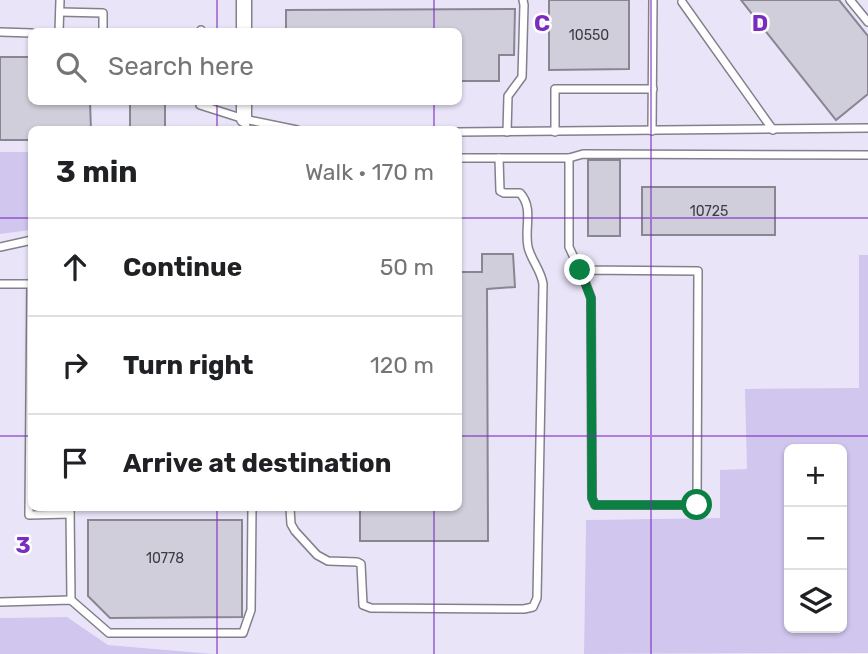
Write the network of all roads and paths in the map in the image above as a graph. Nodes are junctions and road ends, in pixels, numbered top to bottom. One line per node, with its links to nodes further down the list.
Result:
1 (60, 0): 7 (lane)
2 (244, 0): 11 (street)
3 (523, 0): 22 (lane)
4 (653, 0): 14 (lane)
5 (850, 0): 8 (lane)
6 (682, 2): 19 (lane)
7 (60, 12): 9 (lane); 10 (lane)
8 (868, 22)
9 (59, 28)
10 (103, 28)
11 (244, 28)
12 (0, 32): 13 (lane)
13 (28, 33)
14 (653, 89): 20 (lane); 23 (lane)
15 (200, 105): 17 (lane)
16 (244, 105): 17 (street)
17 (243, 126)
18 (868, 128): 19 (lane)
19 (773, 130): 20 (lane)
20 (652, 131): 23 (lane)
21 (462, 132): 22 (lane)
22 (507, 132): 23 (lane)
23 (555, 132)
24 (868, 155): 27 (lane)
25 (462, 158): 26 (lane)
26 (499, 158): 27 (lane); 36 (lane)
27 (569, 158): 30 (lane)
28 (28, 241): 29 (lane)
29 (0, 247)
30 (580, 270): 30 (lane)
31 (0, 284): 32 (lane)
32 (28, 284)
33 (29, 511): 34 (lane)
34 (70, 511): 37 (lane)
35 (252, 511): 37 (lane)
36 (290, 511)
37 (71, 600): 38 (lane)
38 (0, 603)

